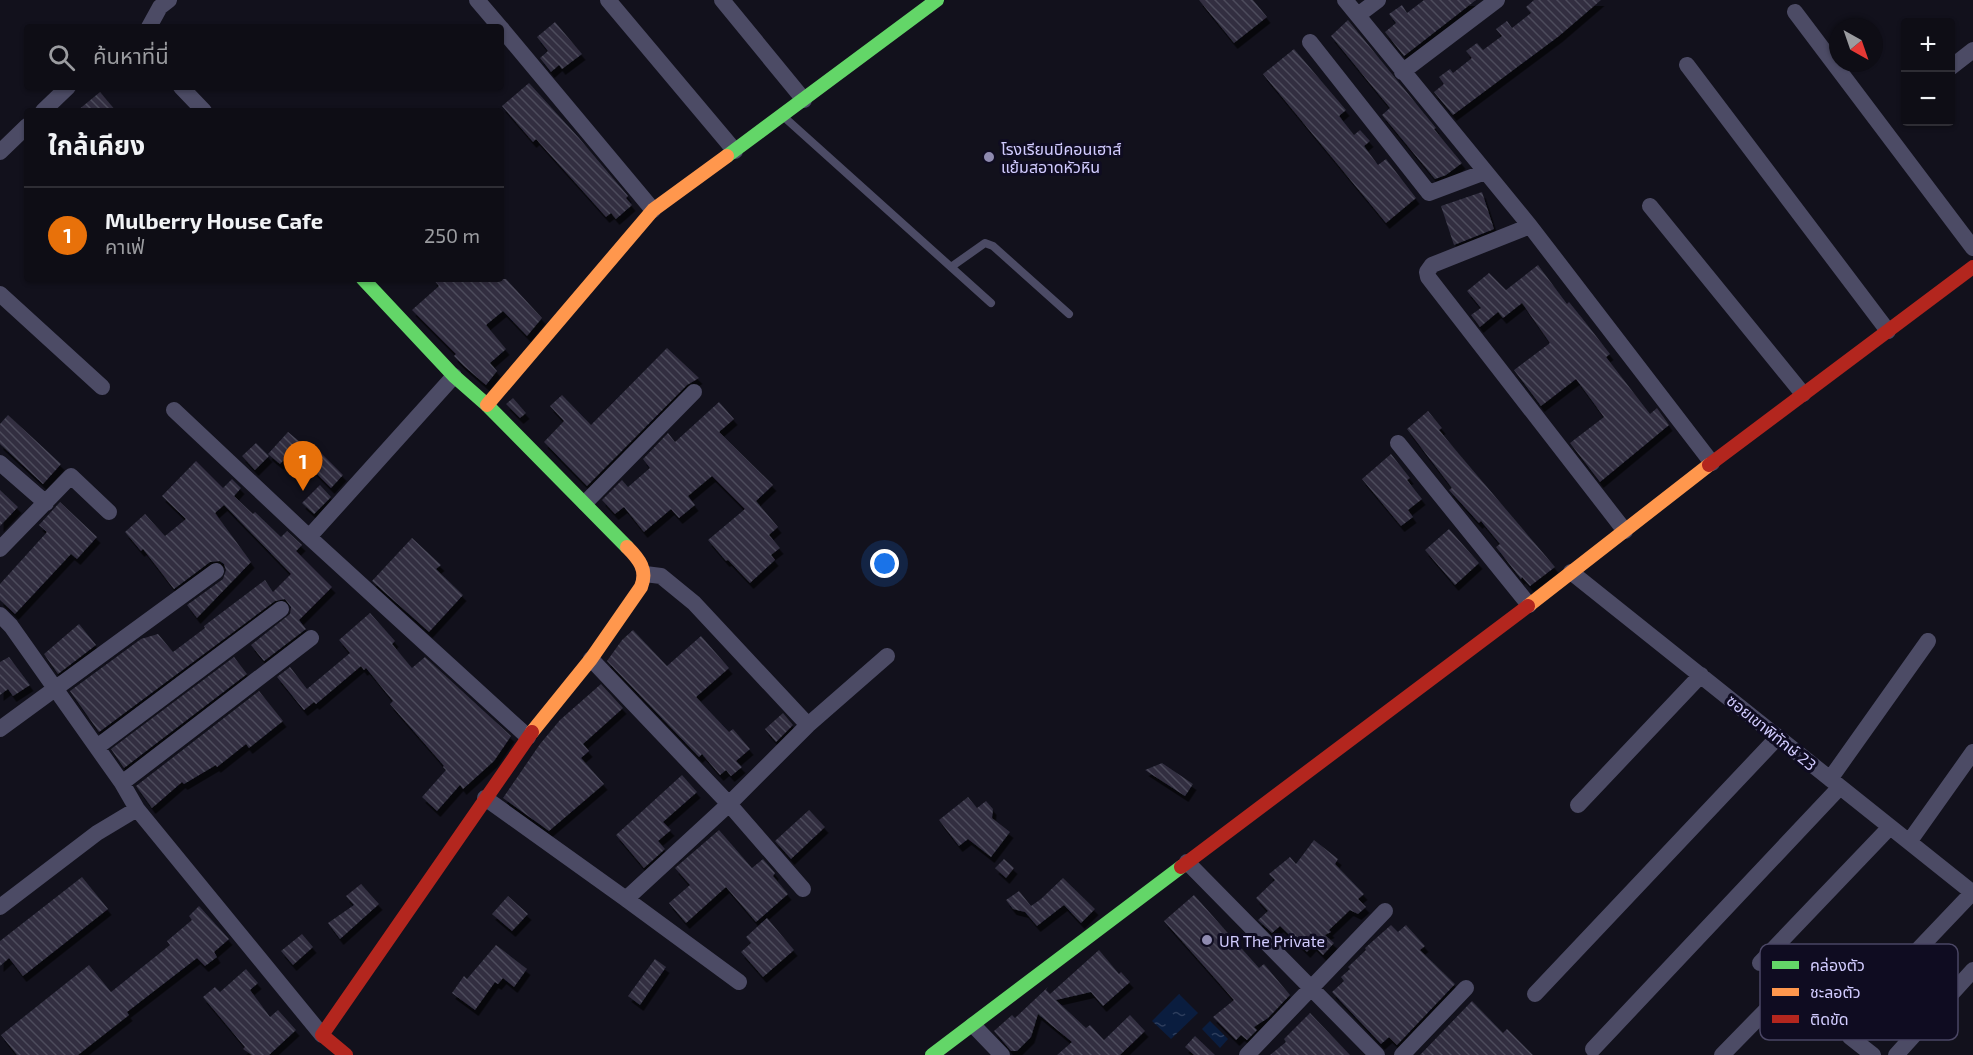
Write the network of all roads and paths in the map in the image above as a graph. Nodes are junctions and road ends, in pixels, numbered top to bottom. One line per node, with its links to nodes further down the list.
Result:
1 (169, 0): 11 (street)
2 (477, 0): 12 (street)
3 (608, 0): 26 (street)
4 (722, 0): 21 (street)
5 (937, 0): 21 (street)
6 (1345, 0): 10 (street)
7 (1378, 0): 10 (street)
8 (1497, 0): 18 (street)
9 (1795, 12): 32 (street)
10 (1358, 15): 18 (street)
11 (151, 24)
12 (497, 24)
13 (504, 33): 30 (street)
14 (1310, 42): 28 (street)
15 (1973, 50): 17 (street)
16 (1687, 64): 39 (street)
17 (1955, 64)
18 (1402, 72): 28 (street)
19 (65, 90): 22 (street)
20 (184, 90): 23 (street)
21 (804, 100): 24 (street)
22 (46, 108)
23 (201, 108)
24 (783, 116): 26 (street); 33 (lane)
25 (24, 129): 27 (street)
26 (735, 151): 30 (street)
27 (0, 152)
28 (1485, 172): 31 (street)
29 (1650, 206): 43 (street)
30 (653, 210): 44 (street)
31 (1530, 226): 48 (street); 52 (street)
32 (1973, 248)
33 (951, 267): 37 (lane); 38 (lane)
34 (1973, 267): 39 (street)
35 (366, 282): 40 (street)
36 (0, 294): 41 (street)
37 (991, 303)
38 (1069, 314)
39 (1888, 332): 43 (street)
40 (454, 376): 44 (street); 53 (street)
41 (102, 387)
42 (694, 392): 50 (street)
43 (1803, 394): 48 (street)
44 (487, 405): 50 (street)
45 (174, 410): 53 (street)
46 (1398, 442): 58 (street)
47 (0, 463): 49 (street)
48 (1712, 463): 52 (street)
49 (46, 503): 51 (street); 54 (street)
50 (585, 503): 57 (street)
51 (109, 512)
52 (1625, 531): 56 (street)
53 (309, 537): 69 (street)
54 (0, 549)
55 (216, 571): 66 (street)
56 (1571, 572): 58 (street); 65 (street, ซอยเขาพิทักษ์ 23)
57 (645, 574): 64 (street); 67 (street)
58 (1529, 605): 81 (street)
59 (281, 609): 71 (street)
60 (0, 615): 66 (street)
61 (311, 638): 73 (street)
62 (1928, 641): 74 (street)
63 (887, 656): 67 (street)
64 (591, 659): 69 (street); 76 (street)
65 (1701, 675): 70 (street, ซอยเขาพิทักษ์ 23); 77 (street)
66 (55, 690): 68 (street); 71 (street)
67 (808, 725): 76 (street)
68 (0, 729)
69 (528, 737): 75 (street)
70 (1778, 737): 74 (street, ซอยเขาพิทักษ์ 23); 94 (street)
71 (97, 747): 73 (street)
72 (1973, 752): 80 (street)
73 (122, 783): 78 (street)
74 (1835, 783): 79 (street, ซอยเขาพิทักษ์ 23); 100 (street)
75 (485, 798): 84 (street); 97 (street)
76 (729, 804): 82 (street); 84 (street)
77 (1578, 805)
78 (137, 809): 85 (street); 97 (street)
79 (1890, 827): 80 (street, ซอยเขาพิทักษ์ 23); 87 (street)
80 (1909, 842): 83 (street, ซอยเขาพิทักษ์ 23)
81 (1187, 862): 93 (street); 96 (street)
82 (804, 889)
83 (1973, 893): 88 (street)
84 (626, 899): 90 (street)
85 (0, 907)
86 (1385, 911): 93 (street)
87 (1778, 944)
88 (1924, 944)
89 (1973, 970): 91 (street)
90 (739, 981)
91 (1958, 987)
92 (1466, 988): 106 (street)
93 (1310, 989): 104 (street); 105 (street)
94 (1535, 994)
95 (1760, 1016): 107 (street)
96 (973, 1025): 102 (street); 103 (street)
97 (322, 1035): 101 (street)
98 (1855, 1040): 108 (street)
99 (1910, 1040): 109 (street)
100 (1593, 1049)
101 (346, 1055)
102 (932, 1055)
103 (1002, 1055)
104 (1246, 1055)
105 (1377, 1055)
106 (1402, 1055)
107 (1722, 1055)
108 (1873, 1055)
109 (1896, 1055)

